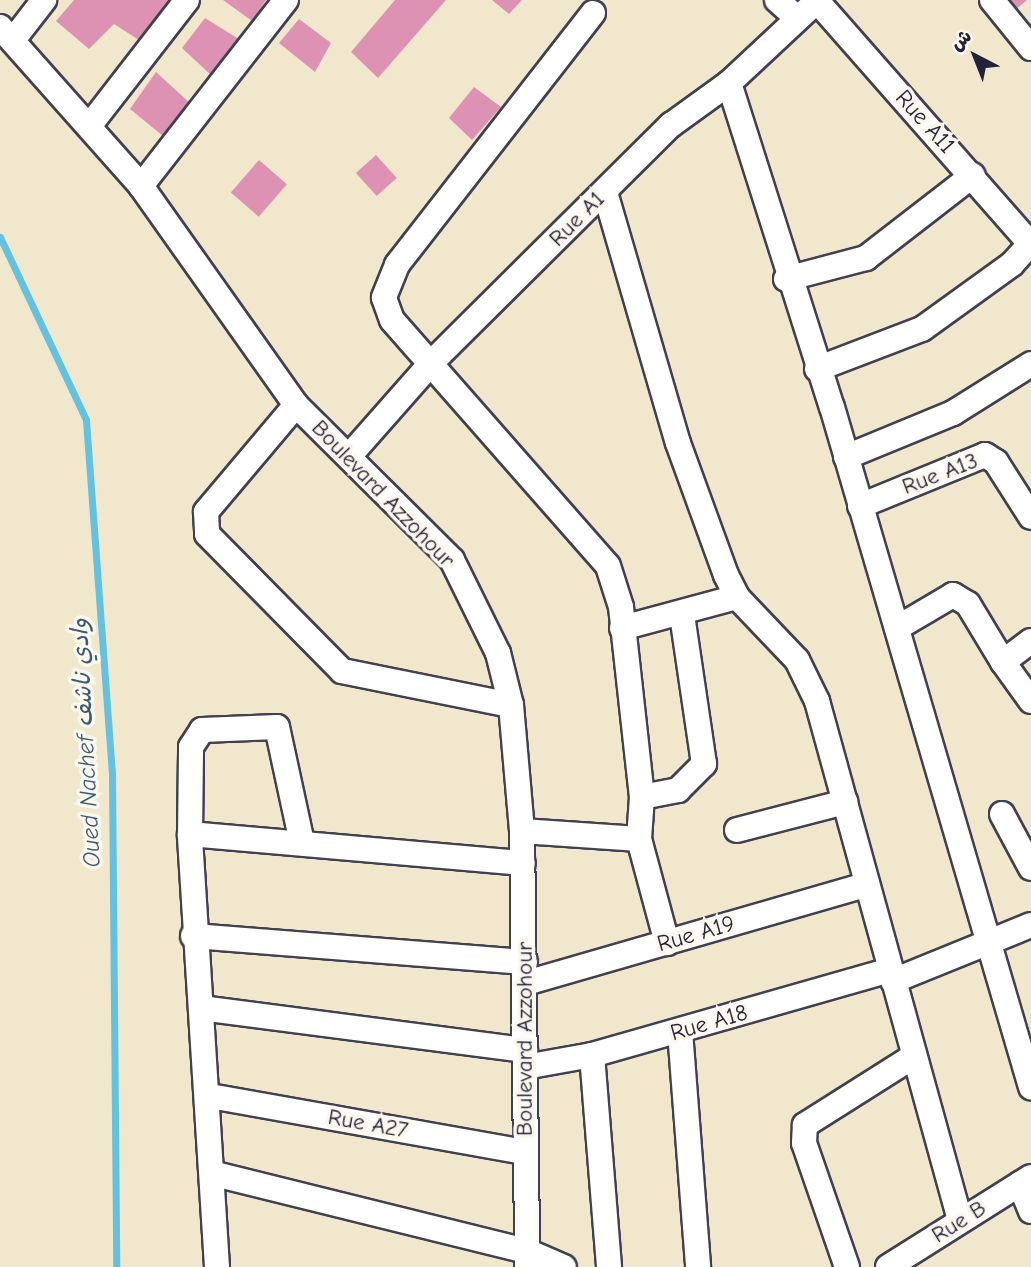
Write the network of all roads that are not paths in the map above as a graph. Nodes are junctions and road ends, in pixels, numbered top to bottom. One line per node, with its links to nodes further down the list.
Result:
1 (44, 0): 9 (street)
2 (187, 0): 12 (street)
3 (286, 0): 14 (street)
4 (777, 0): 8 (street)
5 (817, 0): 8 (street, Rue A1); 13 (street, Rue A11)
6 (992, 0): 10 (street)
7 (593, 13): 18 (street)
8 (796, 17): 11 (street, Rue A1)
9 (6, 34): 12 (street, Boulevard Azzohour)
10 (1031, 48)
11 (729, 83): 15 (street, Rue A1); 17 (street)
12 (90, 125): 14 (street, Boulevard Azzohour)
13 (973, 175): 16 (street, Rue A11); 17 (street)
14 (142, 186): 21 (street, Boulevard Azzohour)
15 (605, 192): 18 (street, Rue A1); 26 (street)
16 (1030, 244): 20 (street)
17 (786, 279): 20 (street)
18 (432, 362): 22 (street, Rue A1); 28 (street)
19 (1031, 365): 23 (street)
20 (817, 369): 23 (street)
21 (296, 405): 22 (street, Boulevard Azzohour); 33 (street)
22 (351, 454): 33 (street, Boulevard Azzohour)
23 (846, 457): 25 (street)
24 (1027, 505): 25 (street, Rue A13)
25 (860, 506): 29 (street)
26 (737, 597): 27 (street); 35 (street)
27 (682, 615): 28 (street); 34 (street)
28 (622, 628): 34 (street)
29 (897, 628): 31 (street); 48 (street)
30 (1031, 641): 31 (street)
31 (1003, 662): 32 (street)
32 (1031, 701)
33 (512, 705): 38 (street, Boulevard Azzohour)
34 (642, 797): 40 (street)
35 (845, 802): 37 (street); 44 (street)
36 (1002, 814): 43 (street)
37 (737, 830)
38 (522, 831): 40 (street); 42 (street, Boulevard Azzohour)
39 (190, 834): 41 (street); 41 (street); 46 (street)
40 (639, 839): 47 (street)
41 (302, 843): 42 (street)
42 (523, 863): 49 (street, Boulevard Azzohour)
43 (1031, 868)
44 (866, 885): 47 (street, Rue A19); 50 (street)
45 (1031, 925): 48 (street, Rue A18)
46 (193, 936): 49 (street); 51 (street)
47 (667, 943): 49 (street, Rue A19)
48 (990, 944): 50 (street, Rue A18); 56 (street)
49 (526, 972): 55 (street, Boulevard Azzohour)
50 (892, 976): 52 (street, Rue A18); 54 (street)
51 (201, 1007): 55 (street, Rue A18); 57 (street)
52 (680, 1031): 53 (street, Rue A18); 68 (street)
53 (593, 1055): 55 (street, Rue A18); 67 (street)
54 (914, 1056): 62 (street); 69 (street)
55 (525, 1059): 58 (street, Boulevard Azzohour)
56 (1031, 1087)
57 (210, 1096): 58 (street, Rue A27); 59 (street)
58 (525, 1153): 63 (street, Boulevard Azzohour)
59 (215, 1174): 63 (street); 65 (street)
60 (1026, 1181): 61 (street); 62 (street, Rue B)
61 (1031, 1211)
62 (960, 1220): 64 (street, Rue B)
63 (527, 1259): 66 (street)
64 (916, 1259): 70 (street, Rue B)
65 (217, 1267)
66 (564, 1267)
67 (609, 1267)
68 (698, 1267)
69 (847, 1267)
70 (888, 1267)

